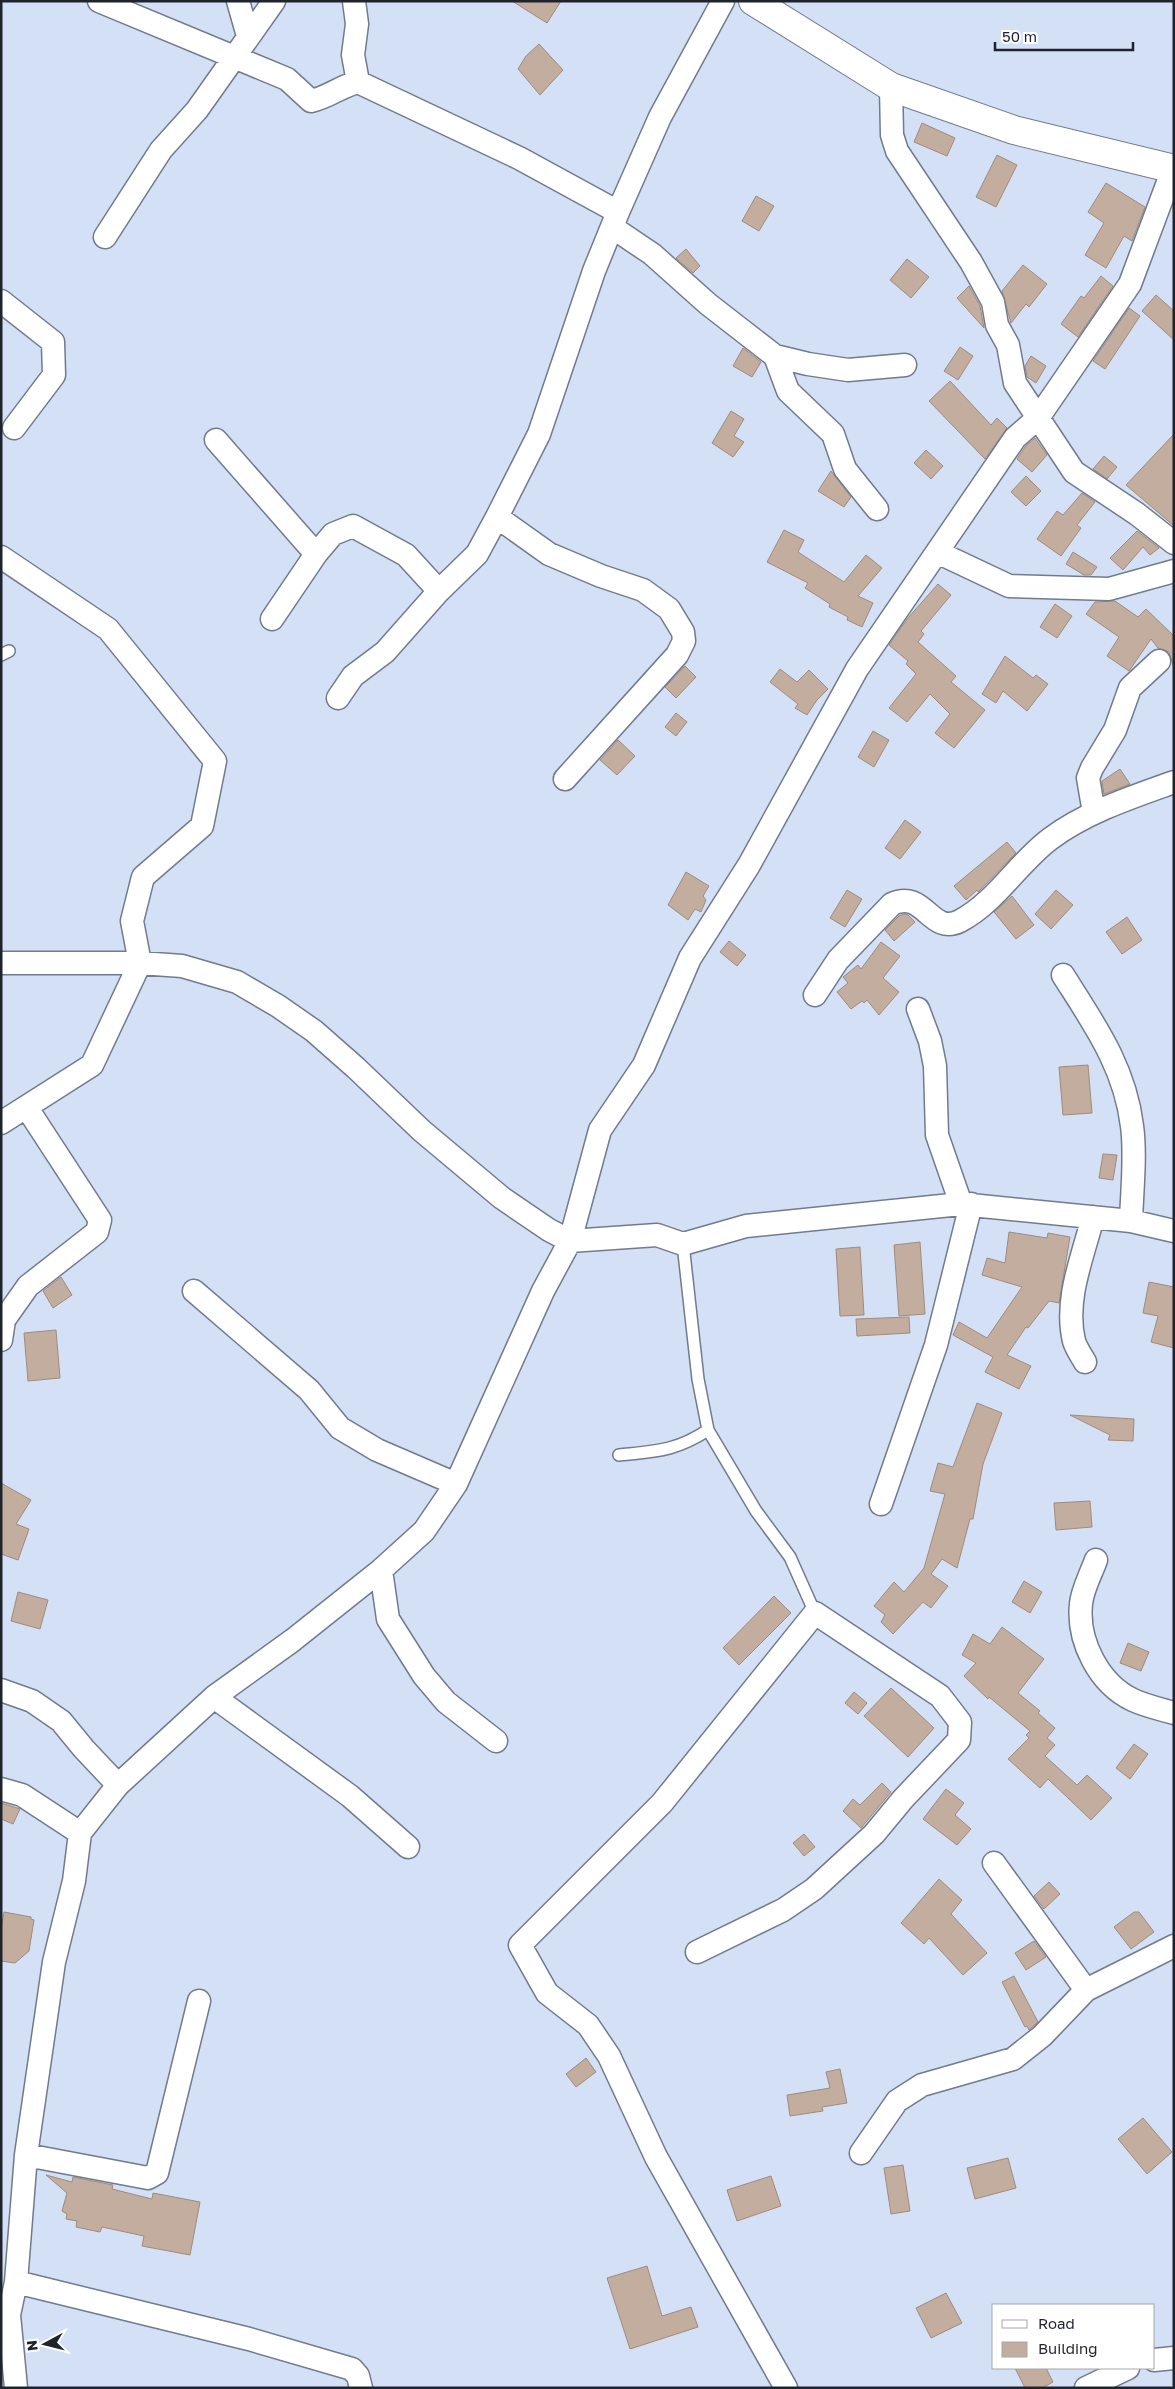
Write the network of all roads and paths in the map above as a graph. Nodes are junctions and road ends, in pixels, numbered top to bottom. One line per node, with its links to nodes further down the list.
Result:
1 (99, 1): 8 (street)
2 (238, 1): 7 (street)
3 (274, 1): 7 (street)
4 (354, 1): 9 (street)
5 (723, 1): 12 (street)
6 (754, 1): 10 (street)
7 (248, 36): 8 (street)
8 (234, 56): 9 (street); 13 (street)
9 (358, 82): 12 (street)
10 (891, 87): 11 (street); 17 (street)
11 (1174, 169): 17 (street)
12 (615, 220): 15 (street); 21 (street)
13 (105, 238)
14 (1, 301): 18 (street)
15 (775, 356): 16 (street); 20 (street)
16 (905, 365)
17 (1038, 418): 22 (street); 23 (street)
18 (14, 428)
19 (216, 440): 24 (street)
20 (877, 509)
21 (497, 517): 27 (street); 31 (street)
22 (1174, 543)
23 (937, 552): 26 (street); 45 (street)
24 (316, 554): 27 (street); 28 (street)
25 (1, 557): 35 (street)
26 (1174, 571)
27 (439, 591): 30 (street)
28 (272, 619)
29 (1158, 661): 33 (street)
30 (338, 698)
31 (565, 779)
32 (1174, 782): 33 (street)
33 (1094, 813): 37 (street)
34 (1, 963): 35 (street)
35 (140, 963): 39 (street); 45 (street)
36 (1063, 975): 43 (street)
37 (815, 995)
38 (918, 1009): 41 (street)
39 (27, 1108): 40 (street); 48 (street)
40 (1, 1123)
41 (966, 1204): 42 (street); 46 (street); 53 (street)
42 (1093, 1217): 43 (street); 49 (street)
43 (1131, 1221): 44 (street)
44 (1174, 1231)
45 (570, 1241): 46 (street); 52 (street)
46 (683, 1244): 50 (lane)
47 (194, 1292): 52 (street)
48 (1, 1340)
49 (1085, 1362)
50 (708, 1430): 51 (lane); 56 (lane)
51 (619, 1456)
52 (456, 1484): 55 (street)
53 (881, 1504)
54 (1096, 1560): 59 (street)
55 (381, 1570): 58 (street); 60 (street)
56 (815, 1613): 67 (street); 79 (street)
57 (1, 1690): 61 (street)
58 (214, 1697): 61 (street); 64 (street)
59 (1174, 1713)
60 (496, 1741)
61 (118, 1785): 63 (street)
62 (1, 1789): 63 (street)
63 (80, 1834): 71 (street)
64 (408, 1847)
65 (994, 1863): 68 (street)
66 (1174, 1946): 68 (street)
67 (697, 1952)
68 (1086, 1990): 70 (street)
69 (199, 2000): 71 (street)
70 (861, 2153)
71 (26, 2155): 72 (street)
72 (16, 2282): 73 (street); 78 (street)
73 (5, 2314): 77 (street)
74 (1174, 2358): 75 (street)
75 (1155, 2360)
76 (1126, 2369): 80 (street)
77 (16, 2388)
78 (361, 2388)
79 (786, 2388)
80 (1086, 2388)

